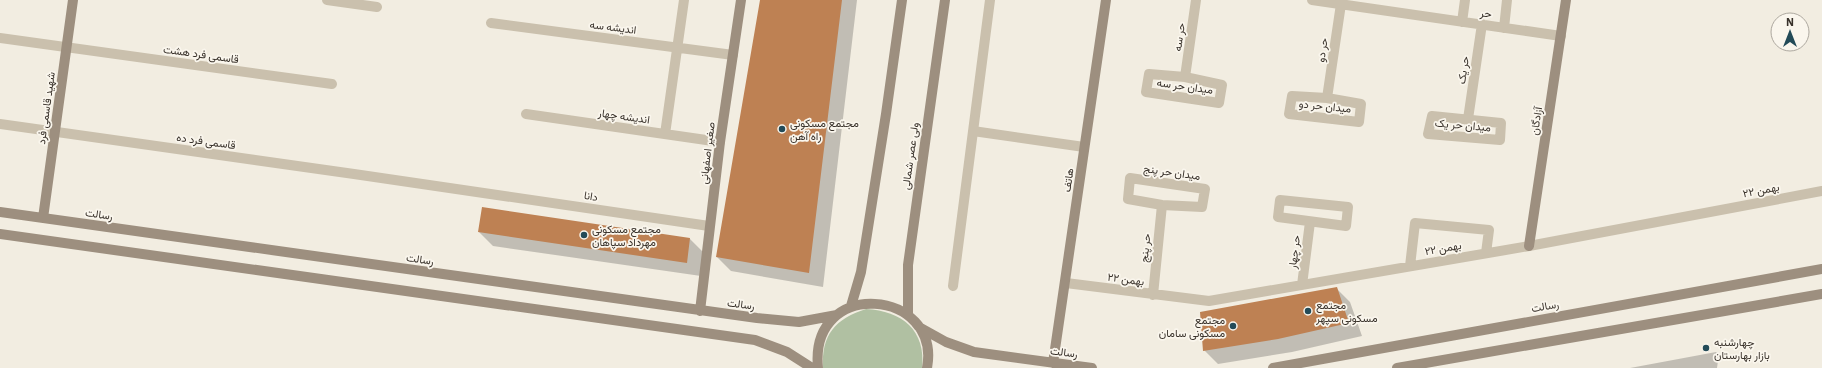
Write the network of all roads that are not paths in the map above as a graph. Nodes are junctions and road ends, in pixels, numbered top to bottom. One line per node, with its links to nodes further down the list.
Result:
1 (73, 0): 25 (street, شهید قاسمی فرد)
2 (327, 0): 17 (street)
3 (684, 0): 24 (street)
4 (741, 0): 26 (street, صغیر اصفهانی)
5 (902, 0): 55 (street)
6 (945, 0): 58 (street, ولی عصر شمالی)
7 (990, 0): 33 (street)
8 (1106, 0): 37 (street, هاتف)
9 (1196, 0): 27 (street, حر سه)
10 (1312, 0): 14 (street, حر)
11 (1465, 0): 18 (street)
12 (1508, 0): 21 (street)
13 (1566, 0): 22 (street, آزادگان)
14 (1322, 1): 15 (street, حر)
15 (1341, 4): 16 (street, حر); 29 (street, حر دو)
16 (1363, 4): 18 (street, حر)
17 (377, 7)
18 (1462, 22): 20 (street, حر)
19 (491, 23): 24 (street, اندیشه سه)
20 (1482, 24): 21 (street, حر); 31 (street, حر یک)
21 (1504, 28): 22 (street, حر)
22 (1561, 36): 46 (street, آزادگان)
23 (0, 38): 25 (street, قاسمی فرد هشت)
24 (677, 47): 26 (street, اندیشه سه); 35 (street)
25 (66, 48): 28 (street, قاسمی فرد هشت); 34 (street, شهید قاسمی فرد)
26 (733, 55): 36 (street, صغیر اصفهانی)
27 (1185, 77): 27 (street, میدان حر سه)
28 (332, 84)
29 (1327, 98): 29 (street, میدان حر دو)
30 (526, 114): 35 (street, اندیشه چهار)
31 (1468, 119): 31 (street, میدان حر یک)
32 (0, 124): 34 (street, قاسمی فرد ده)
33 (973, 131): 37 (street); 52 (street)
34 (56, 132): 38 (street, قاسمی فرد ده); 42 (street, شهید قاسمی فرد)
35 (664, 134): 36 (street, اندیشه چهار)
36 (720, 142): 44 (street, صغیر اصفهانی)
37 (1084, 147): 50 (street, هاتف)
38 (469, 190): 44 (street, دانا)
39 (1822, 191): 46 (street, ۲۲ بهمن)
40 (1162, 204): 40 (street, میدان حر پنج); 54 (street, حر پنج)
41 (0, 212): 42 (street, رسالت)
42 (43, 218): 56 (street, رسالت)
43 (1310, 222): 43 (street); 51 (street, حر چهار)
44 (709, 226): 56 (street, صغیر اصفهانی)
45 (0, 234): 61 (street)
46 (1529, 246): 47 (street, ۲۲ بهمن)
47 (1486, 253): 48 (street, ۲۲ بهمن); 48 (street)
48 (1410, 266): 51 (street, ۲۲ بهمن)
49 (1822, 269): 65 (street, رسالت)
50 (1066, 283): 54 (street, ۲۲ بهمن); 60 (street, هاتف)
51 (1302, 285): 54 (street, ۲۲ بهمن)
52 (953, 286)
53 (1822, 294): 66 (street)
54 (1152, 295)
55 (851, 306): 57 (street); 58 (street)
56 (700, 310): 57 (street, رسالت)
57 (837, 315): 62 (street)
58 (908, 315): 59 (street)
59 (919, 327): 60 (street, رسالت); 63 (street)
60 (1053, 363): 64 (street, رسالت)
61 (812, 368)
62 (818, 368)
63 (927, 368)
64 (1092, 368)
65 (1273, 368)
66 (1397, 368)

